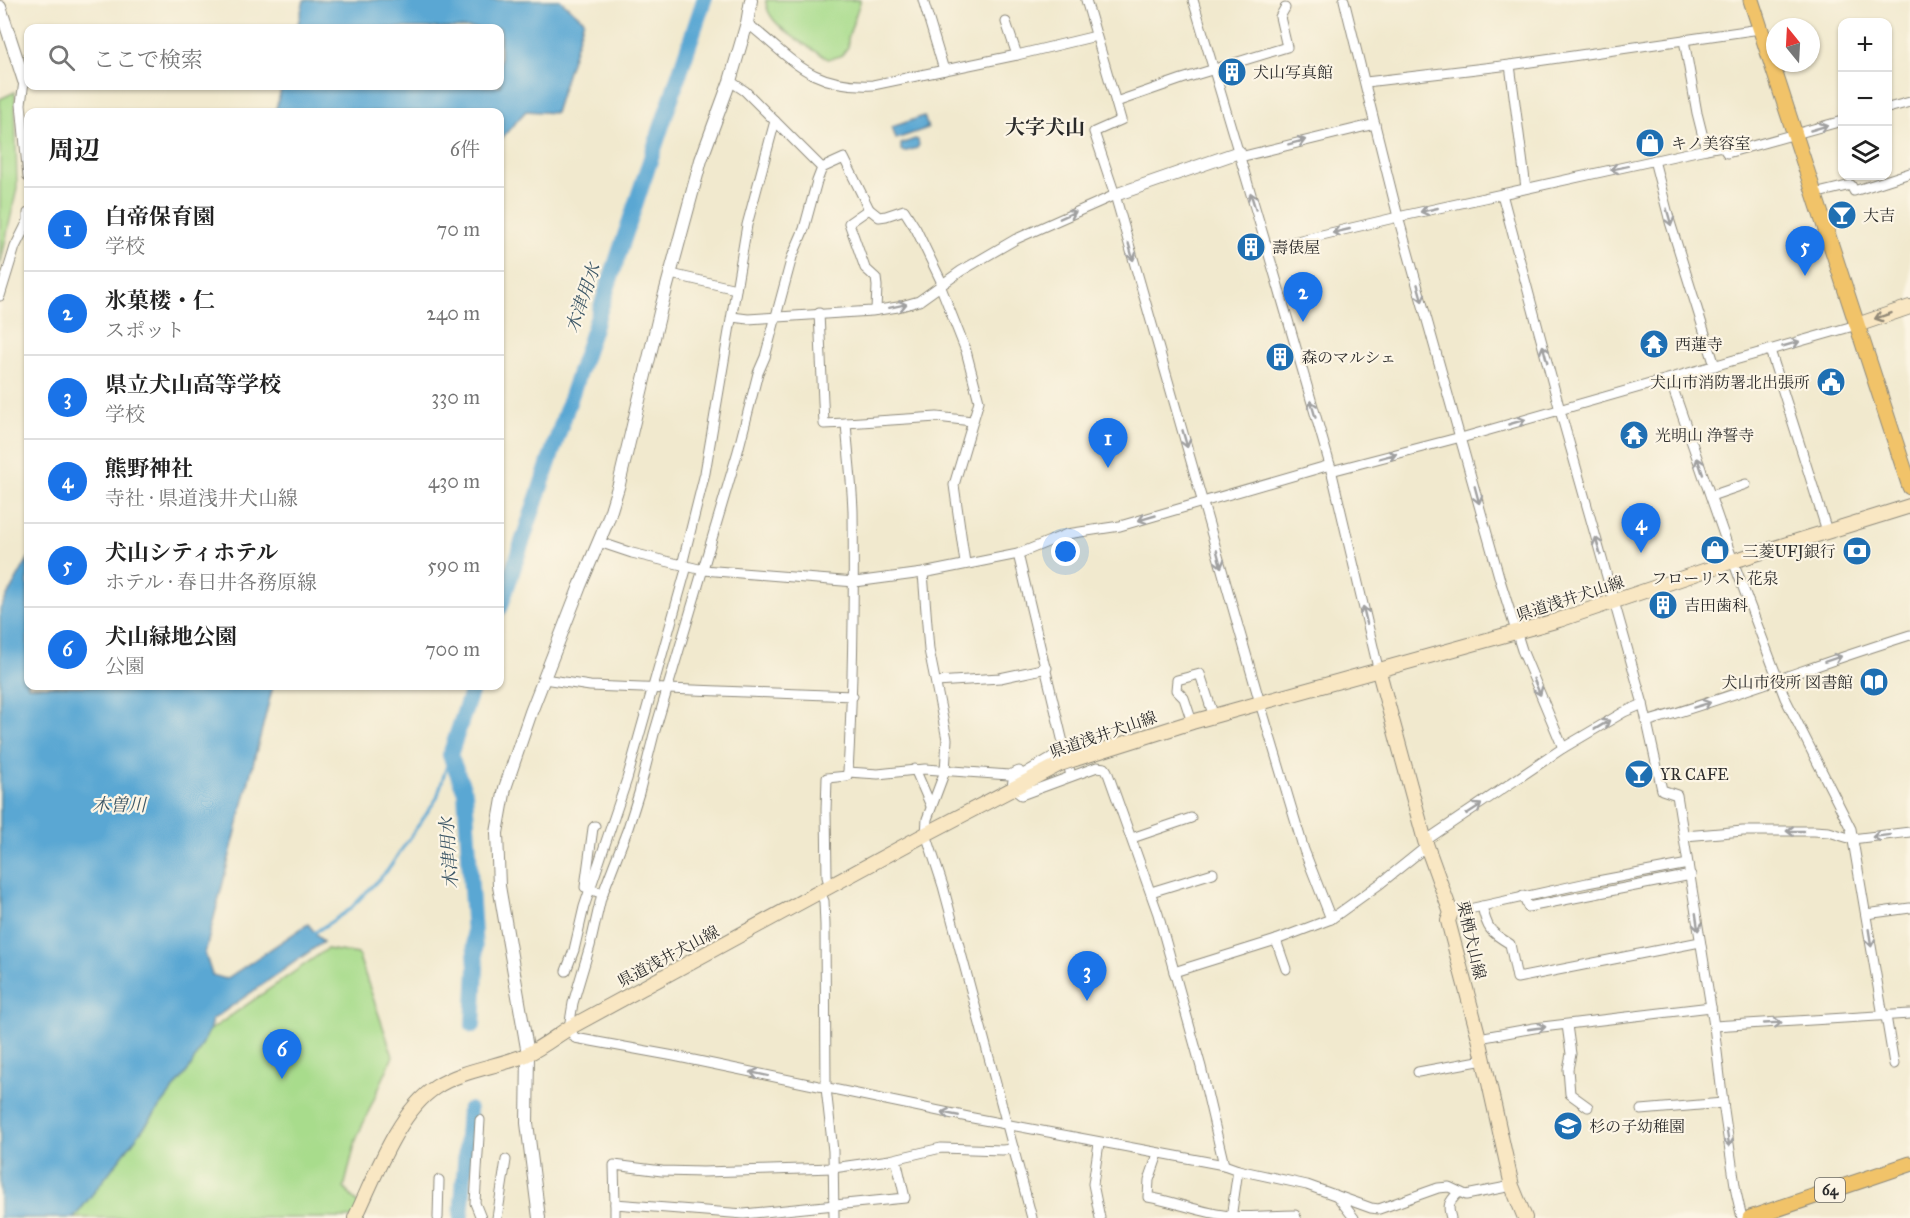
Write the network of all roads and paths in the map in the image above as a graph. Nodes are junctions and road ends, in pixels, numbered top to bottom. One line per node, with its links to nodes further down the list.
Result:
1 (751, 0): 10 (street)
2 (922, 0): 17 (street)
3 (1086, 0): 12 (street)
4 (1193, 0): 16 (street)
5 (1344, 0): 20 (street)
6 (1751, 0): 11 (main road)
7 (0, 7): 18 (street)
8 (1285, 8): 16 (street)
9 (1006, 22): 14 (street)
10 (747, 23): 17 (street); 19 (street)
11 (1760, 29): 13 (street); 28 (main road)
12 (1096, 36): 14 (street); 21 (street)
13 (1684, 40): 15 (street); 29 (street)
14 (1017, 55): 17 (street)
15 (1510, 64): 20 (street); 34 (street)
16 (1214, 69): 21 (street); 30 (street)
17 (944, 70)
18 (24, 81): 27 (street)
19 (730, 81): 24 (street); 42 (street)
20 (1366, 82): 26 (street)
21 (1116, 102): 37 (street)
22 (1910, 102): 23 (street)
23 (1892, 107)
24 (775, 121): 32 (street); 44 (street)
25 (1838, 122): 28 (street, one-way to 25)
26 (1375, 124): 30 (street, one-way to 26); 39 (street)
27 (24, 135)
28 (1795, 135): 29 (street); 36 (main road)
29 (1706, 149): 31 (street)
30 (1240, 154): 37 (street); 41 (street, one-way to 30)
31 (1654, 160): 34 (street, one-way to 34); 53 (street, one-way to 53)
32 (822, 168): 38 (street); 49 (street)
33 (1910, 173): 36 (street)
34 (1526, 188): 35 (street)
35 (1502, 194): 39 (street, one-way to 39); 55 (street, one-way to 35)
36 (1814, 194): 51 (main road)
37 (1114, 195): 43 (street, one-way to 37); 63 (street, one-way to 63)
38 (869, 209): 43 (street); 47 (street)
39 (1398, 217): 41 (street, one-way to 41); 58 (street, one-way to 58)
40 (24, 229): 45 (street)
41 (1268, 248): 59 (street, one-way to 41)
42 (671, 274): 44 (street); 66 (street)
43 (941, 284): 47 (street, one-way to 43); 56 (street)
44 (736, 289): 50 (street)
45 (0, 296)
46 (1910, 307): 51 (main road, one-way to 51)
47 (876, 310): 48 (street)
48 (819, 314): 49 (street); 57 (street)
49 (775, 316): 50 (street); 71 (street)
50 (732, 317): 70 (street)
51 (1857, 325): 52 (street, one-way to 51); 61 (main road)
52 (1770, 350): 53 (street); 65 (street)
53 (1715, 366): 54 (street)
54 (1670, 380): 55 (street); 62 (street, one-way to 54)
55 (1560, 411): 58 (street, one-way to 55); 74 (street, one-way to 55)
56 (972, 421): 57 (street); 69 (street)
57 (846, 423): 73 (street)
58 (1461, 437): 59 (street, one-way to 58); 75 (street, one-way to 75)
59 (1330, 468): 63 (street); 78 (street, one-way to 59)
60 (1746, 484): 62 (street)
61 (1910, 487)
62 (1711, 496): 68 (street)
63 (1203, 502): 67 (street, one-way to 67); 85 (street, one-way to 85)
64 (1910, 506): 65 (main road, 県道浅井犬山線)
65 (1827, 531): 68 (main road, 県道浅井犬山線)
66 (599, 542): 70 (street); 79 (street)
67 (1018, 554): 69 (street); 77 (street)
68 (1733, 561): 74 (main road, 県道浅井犬山線); 80 (street)
69 (965, 563): 72 (street)
70 (684, 566): 71 (street); 83 (street)
71 (703, 570): 73 (street); 82 (street)
72 (923, 573): 73 (street); 81 (street)
73 (855, 582): 84 (street)
74 (1613, 602): 75 (main road, 県道浅井犬山線); 86 (street)
75 (1516, 633): 78 (main road, 県道浅井犬山線); 90 (street, one-way to 90)
76 (1910, 635): 80 (street, one-way to 76)
77 (1047, 668): 81 (street); 91 (street)
78 (1378, 672): 85 (main road, 県道浅井犬山線); 106 (main road, 栗栖犬山線)
79 (544, 679): 83 (street); 132 (street)
80 (1778, 680): 89 (street, one-way to 80); 105 (street)
81 (936, 682): 94 (street)
82 (669, 689): 83 (street); 84 (street); 113 (street)
83 (651, 690): 110 (street)
84 (853, 696): 95 (street)
85 (1260, 703): 87 (main road, 県道浅井犬山線); 119 (street)
86 (1643, 704): 89 (street); 90 (street, one-way to 86)
87 (1214, 717): 88 (main road, 県道浅井犬山線); 88 (street)
88 (1192, 722): 97 (main road, 県道浅井犬山線, bridge)
89 (1646, 722): 103 (street)
90 (1563, 748): 106 (street, one-way to 90)
91 (1064, 750): 92 (street); 96 (street)
92 (1034, 766): 94 (street); 97 (street)
93 (915, 769): 94 (street); 95 (street); 98 (street)
94 (945, 771): 98 (street)
95 (848, 772): 111 (street)
96 (1071, 776): 97 (street); 104 (street)
97 (1012, 788): 102 (main road, 県道浅井犬山線)
98 (932, 806): 102 (street)
99 (1191, 818): 104 (street)
100 (595, 826): 110 (street)
101 (1910, 832): 105 (street, one-way to 105)
102 (926, 834): 111 (main road, 県道浅井犬山線); 141 (street)
103 (1684, 836): 105 (street, one-way to 103); 107 (street)
104 (1132, 838): 112 (street)
105 (1852, 839): 118 (street)
106 (1426, 844): 117 (main road, 栗栖犬山線); 119 (street)
107 (1689, 864): 109 (street); 114 (street)
108 (1213, 873): 112 (street)
109 (1691, 875): 114 (street); 121 (street, one-way to 121)
110 (591, 889): 113 (street); 123 (street)
111 (825, 889): 130 (main road, 県道浅井犬山線); 136 (street)
112 (1150, 892): 124 (street)
113 (603, 894): 130 (street)
114 (1523, 896): 115 (street)
115 (1482, 906): 117 (street); 121 (street)
116 (1910, 908): 118 (street)
117 (1451, 913): 131 (main road, 栗栖犬山線)
118 (1866, 914): 127 (street, one-way to 127)
119 (1331, 919): 120 (street)
120 (1276, 940): 122 (street); 124 (street)
121 (1700, 942): 125 (street)
122 (1286, 969)
123 (567, 971)
124 (1174, 972): 148 (street)
125 (1711, 1007): 128 (street); 129 (street)
126 (1910, 1014): 127 (street)
127 (1884, 1016): 129 (street, one-way to 127); 134 (street)
128 (1568, 1024): 131 (street, one-way to 128); 138 (street)
129 (1714, 1026): 137 (street)
130 (569, 1028): 132 (main road, 県道浅井犬山線); 136 (street, one-way to 130)
131 (1479, 1038): 133 (main road, 栗栖犬山線)
132 (528, 1054): 160 (main road, 県道浅井犬山線); 164 (street)
133 (1484, 1060): 135 (street); 152 (main road, 栗栖犬山線)
134 (1894, 1064)
135 (1418, 1072)
136 (826, 1088): 141 (street, one-way to 136); 149 (street)
137 (1723, 1103): 139 (street); 173 (street, one-way to 173)
138 (1588, 1107)
139 (1641, 1110)
140 (480, 1120): 162 (street)
141 (1007, 1125): 142 (street); 143 (street)
142 (1099, 1143): 144 (street); 168 (street)
143 (1014, 1149): 145 (street); 167 (street)
144 (1158, 1154): 148 (street); 159 (street)
145 (896, 1159): 149 (street); 156 (street)
146 (506, 1160): 163 (street)
147 (1910, 1164): 174 (main road, 64)
148 (1224, 1166): 150 (street)
149 (833, 1168): 155 (street); 156 (street)
150 (1238, 1170): 154 (street); 159 (street)
151 (439, 1180): 161 (street)
152 (1512, 1186): 153 (street); 172 (main road, 栗栖犬山線)
153 (1458, 1193): 154 (street); 171 (street)
154 (1337, 1196): 170 (street)
155 (615, 1204): 157 (street); 165 (street)
156 (834, 1205): 158 (street); 166 (street)
157 (669, 1213): 158 (street)
158 (715, 1215)
159 (1231, 1217): 169 (street)
160 (355, 1218)
161 (438, 1218)
162 (481, 1218)
163 (497, 1218)
164 (539, 1218)
165 (615, 1218)
166 (834, 1218)
167 (1032, 1218)
168 (1100, 1218)
169 (1296, 1218)
170 (1354, 1218)
171 (1451, 1218)
172 (1525, 1218)
173 (1742, 1218)
174 (1750, 1218)

